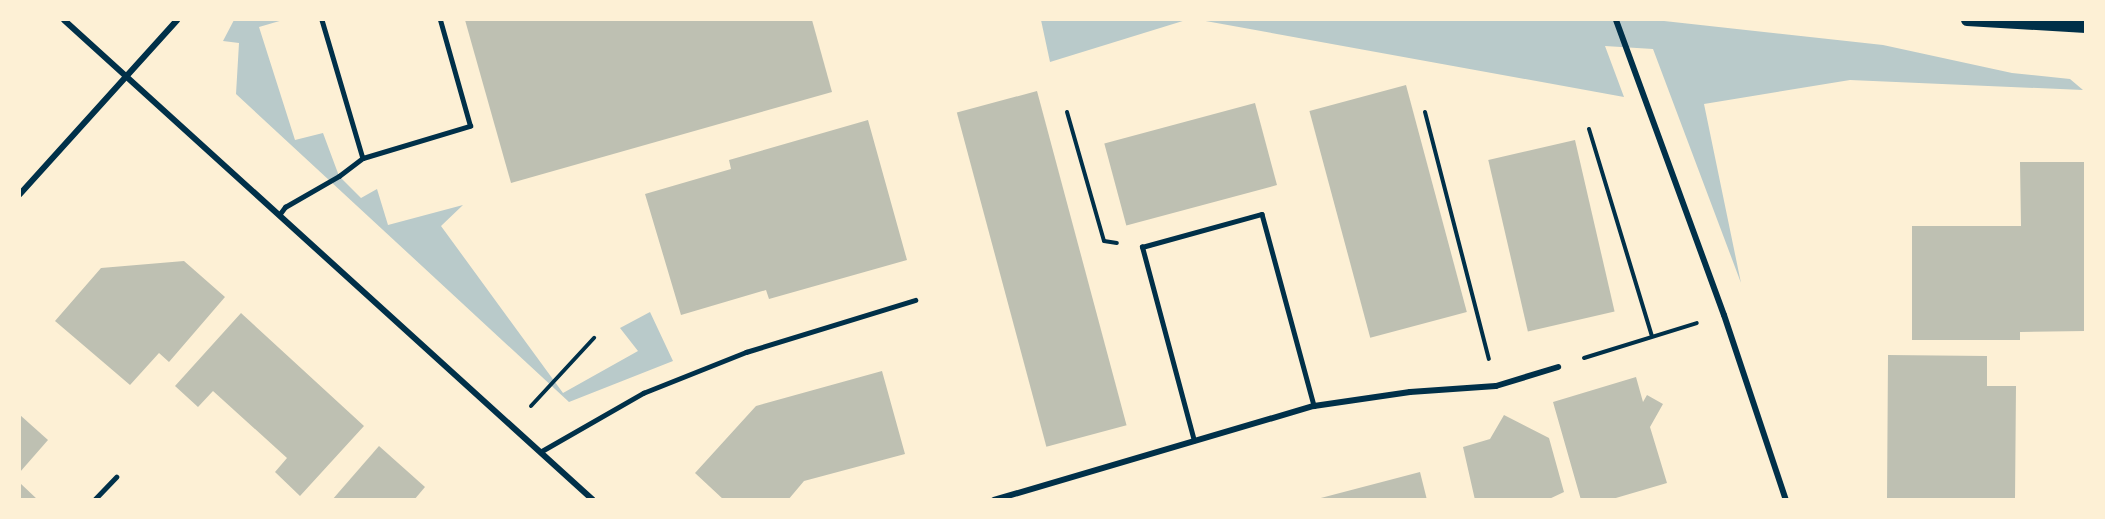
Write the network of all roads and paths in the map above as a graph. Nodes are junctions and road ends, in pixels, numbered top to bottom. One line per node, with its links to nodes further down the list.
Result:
1 (64, 20): 8 (street)
2 (177, 20): 8 (street)
3 (322, 20): 12 (lane)
4 (440, 20): 12 (lane)
5 (1616, 20): 30 (street)
6 (1967, 20): 7 (main road)
7 (2085, 27)
8 (127, 76): 13 (street); 14 (street)
9 (1067, 112): 15 (path)
10 (1425, 112): 21 (path)
11 (1589, 129): 18 (path)
12 (363, 158): 14 (lane)
13 (20, 194)
14 (279, 215): 23 (street)
15 (1142, 247): 22 (lane); 24 (lane)
16 (915, 300): 25 (lane)
17 (1696, 323): 18 (path)
18 (1652, 336): 20 (path)
19 (594, 338): 23 (path)
20 (1558, 367): 21 (street)
21 (1496, 386): 22 (street)
22 (1314, 406): 24 (street)
23 (513, 427): 25 (street)
24 (1194, 441): 29 (street)
25 (540, 452): 28 (street)
26 (116, 477): 27 (lane)
27 (94, 500)
28 (593, 500)
29 (994, 500)
30 (1786, 500)

